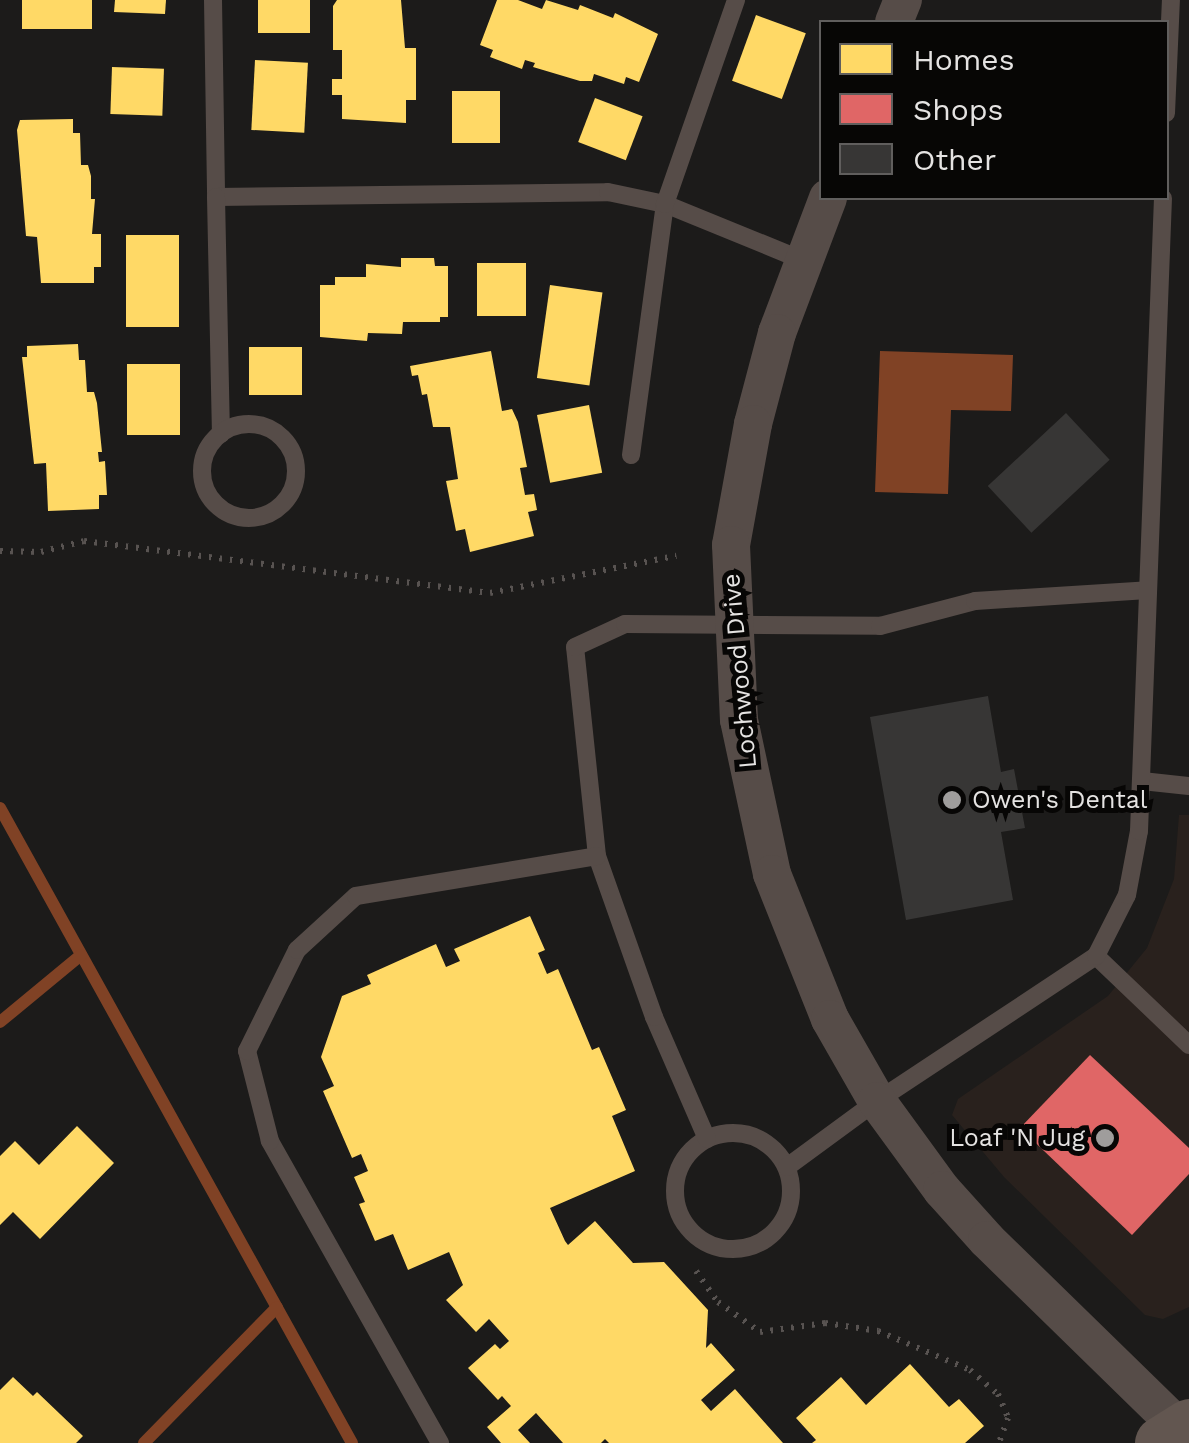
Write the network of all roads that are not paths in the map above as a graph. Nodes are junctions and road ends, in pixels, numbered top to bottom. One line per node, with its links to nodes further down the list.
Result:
1 (213, 0): 5 (lane)
2 (736, 0): 8 (lane)
3 (1171, 0): 4 (lane)
4 (1169, 45)
5 (216, 197): 8 (lane); 10 (lane)
6 (827, 200): 9 (street, Lochwood Drive)
7 (1163, 200): 12 (lane)
8 (666, 204): 9 (lane); 11 (lane)
9 (805, 260): 13 (street, Lochwood Drive)
10 (221, 434): 10 (lane)
11 (631, 455)
12 (1148, 590): 13 (lane); 14 (lane)
13 (733, 627): 16 (lane); 19 (street, Lochwood Drive)
14 (1142, 781): 15 (lane); 17 (lane)
15 (1189, 786)
16 (597, 856): 20 (lane); 23 (lane)
17 (1096, 956): 18 (lane); 19 (lane)
18 (1189, 1045)
19 (877, 1102): 21 (lane); 22 (street, Lochwood Drive)
20 (707, 1139): 21 (lane); 21 (lane)
21 (787, 1167)
22 (1181, 1436)
23 (440, 1443)

